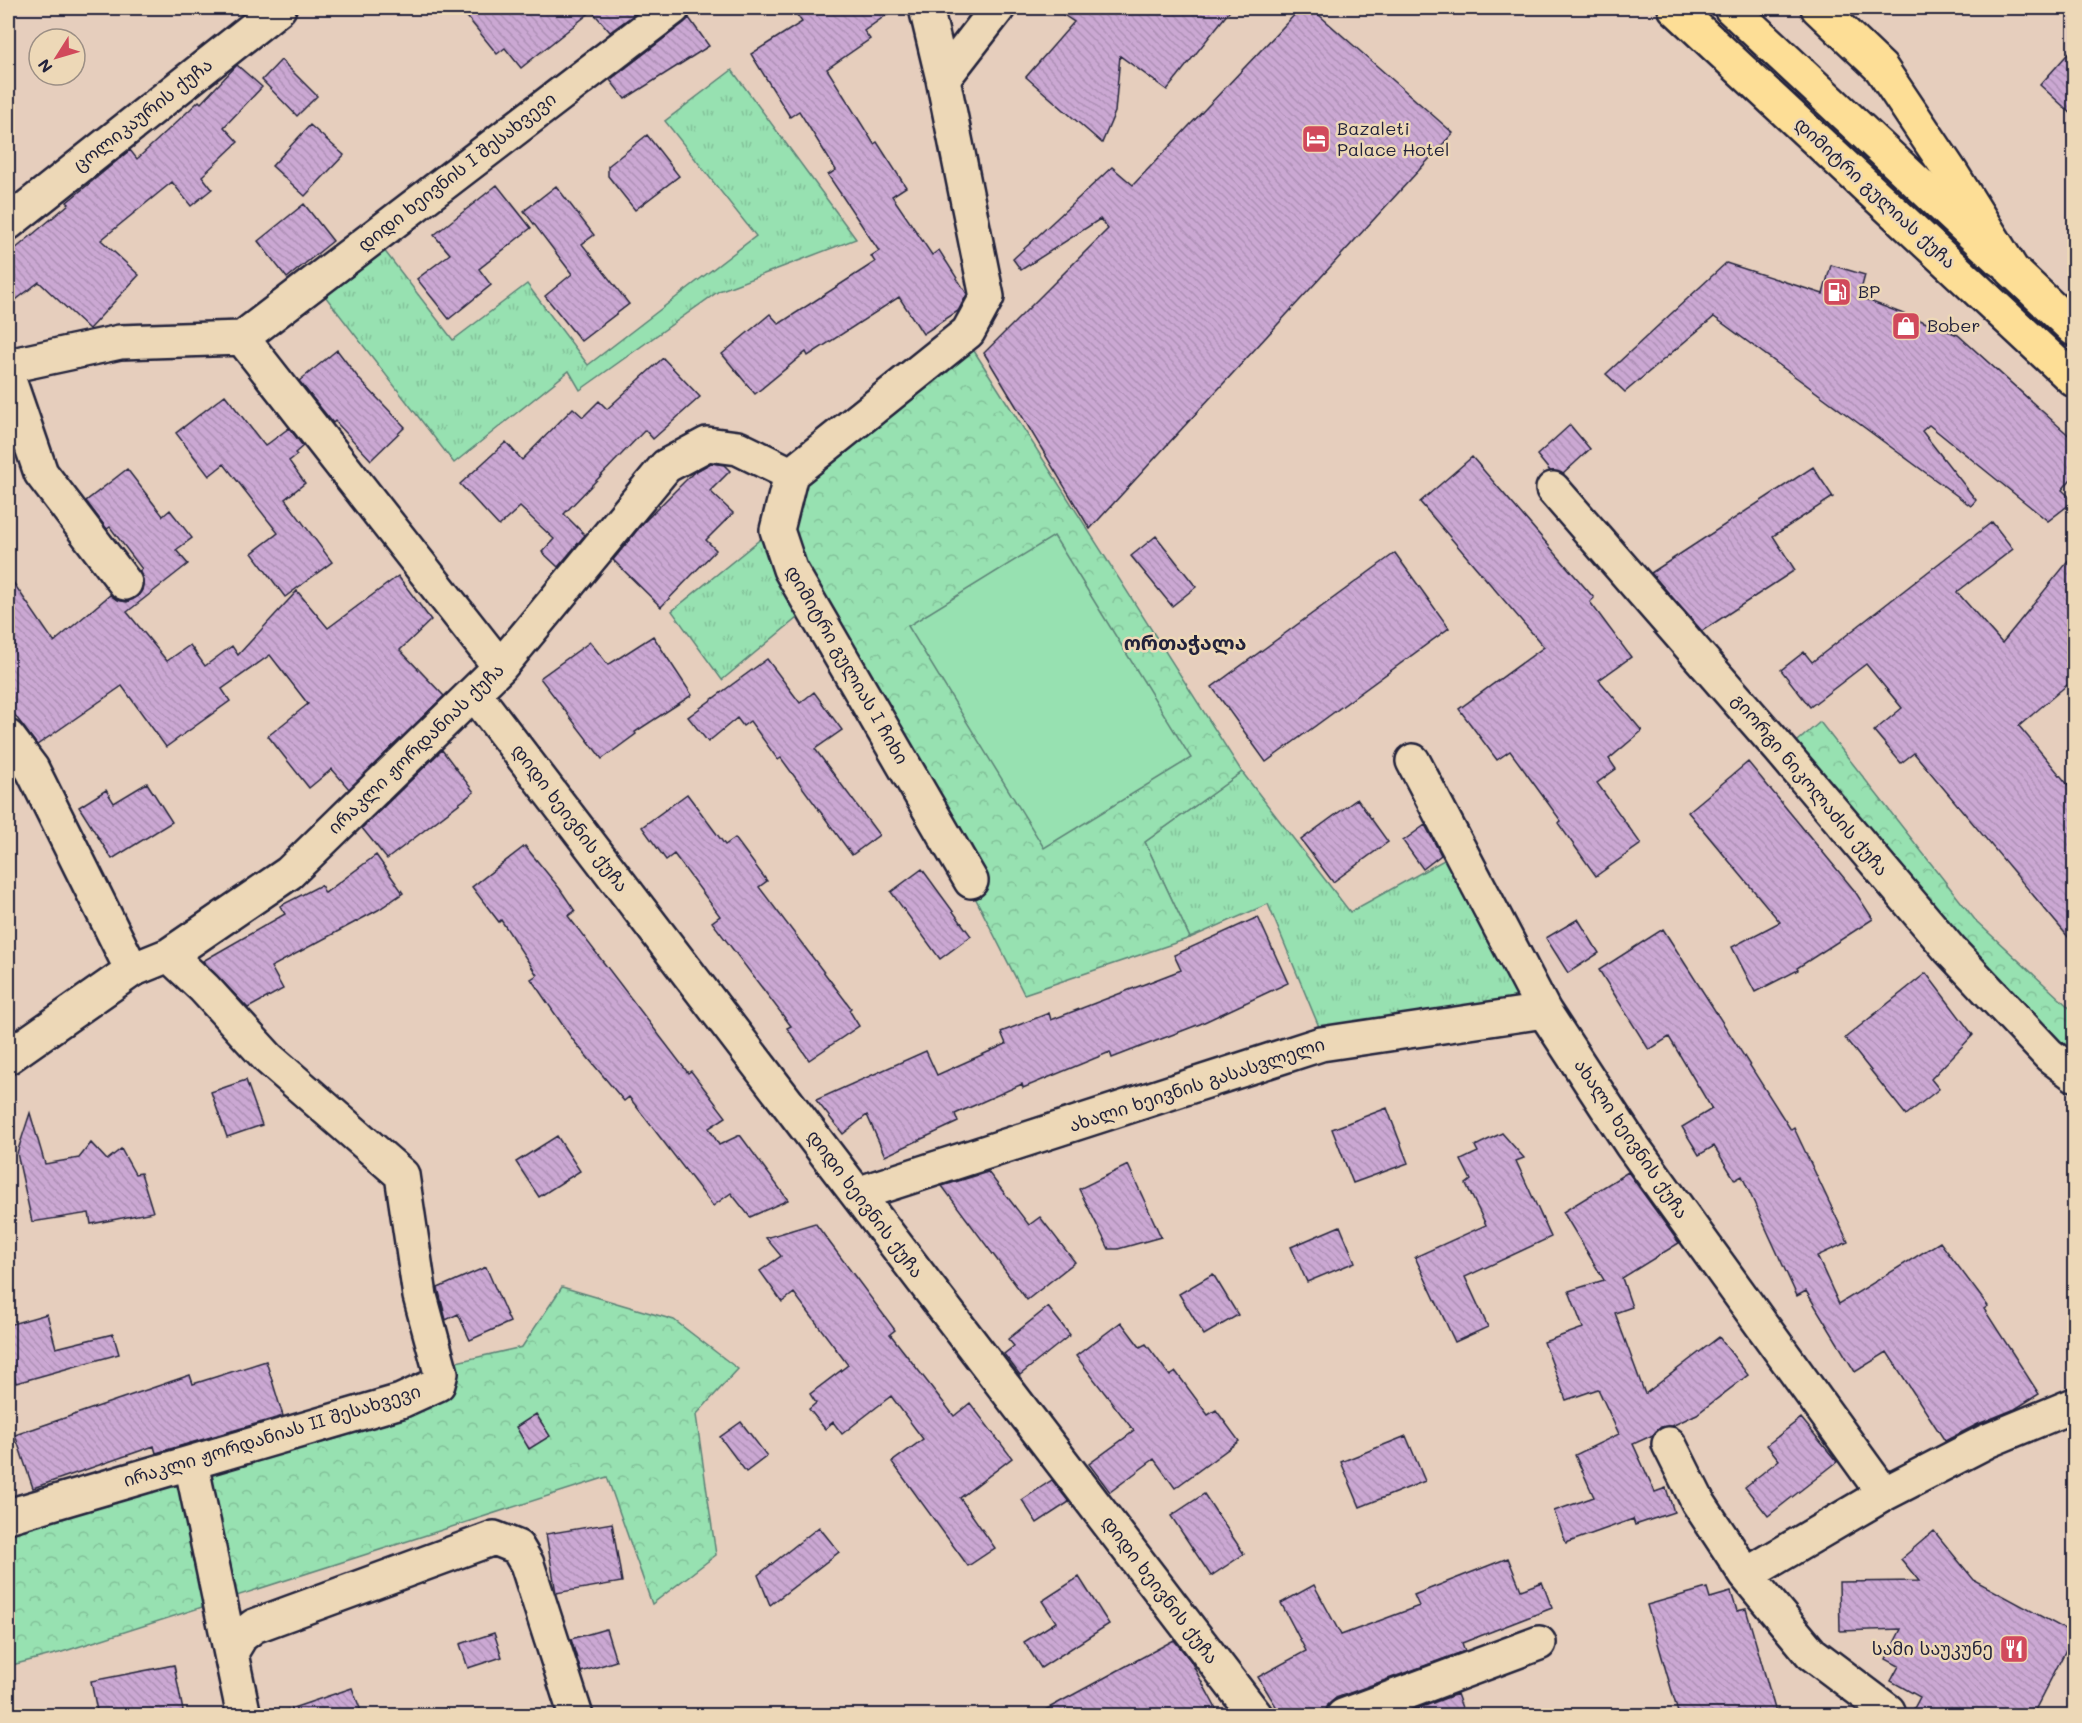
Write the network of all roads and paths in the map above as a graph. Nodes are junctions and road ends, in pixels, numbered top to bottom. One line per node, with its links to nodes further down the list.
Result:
1 (279, 8): 9 (street, ცოლიკაურის ქუჩა)
2 (673, 8): 12 (street, დიდი ხეივნის I შესახვევი)
3 (926, 8): 8 (street)
4 (998, 8): 8 (street)
5 (1675, 8): 15 (main road, დიმიტრი გულიას ქუჩა)
6 (1731, 8): 10 (main road, დიმიტრი გულიას ქუჩა)
7 (1818, 8): 10 (main road, დიმიტრი გულიას ქუჩა)
8 (943, 79): 16 (street)
9 (8, 223)
10 (2012, 270): 11 (main road, დიმიტრი გულიას ქუჩა)
11 (2074, 329)
12 (242, 338): 13 (street); 19 (street)
13 (8, 366)
14 (8, 377): 18 (street)
15 (2074, 380)
16 (791, 474): 19 (street, ირაკლი ჟორდანიას ქუჩა); 23 (street, დიმიტრი გულიას I ჩიხი)
17 (1553, 489): 28 (street, გიორგი ნიკოლაძის ქუჩა)
18 (125, 583)
19 (500, 667): 20 (street, ირაკლი ჟორდანიას ქუჩა)
20 (474, 693): 24 (street, ირაკლი ჟორდანიას ქუჩა); 29 (street, დიდი ხეივნის ქუჩა)
21 (8, 736): 25 (street)
22 (1413, 761): 26 (street, ახალი ხეივნის ქუჩა)
23 (971, 881)
24 (170, 955): 25 (street, ირაკლი ჟორდანიას ქუჩა); 32 (street, ირაკლი ჟორდანიას II შესახვევი)
25 (132, 970): 27 (street, ირაკლი ჟორდანიას ქუჩა)
26 (1544, 1011): 29 (street, ახალი ხეივნის გასასვლელი); 33 (street, ახალი ხეივნის ქუჩა)
27 (8, 1057)
28 (2074, 1074)
29 (857, 1194): 41 (street, დიდი ხეივნის ქუჩა)
30 (2074, 1405): 33 (street)
31 (1669, 1444): 35 (street)
32 (191, 1462): 34 (street, ირაკლი ჟორდანიას II შესახვევი); 37 (street)
33 (1884, 1494): 35 (street)
34 (8, 1516)
35 (1746, 1575): 38 (street)
36 (1539, 1643): 42 (street)
37 (232, 1651): 39 (street); 40 (street)
38 (1888, 1711)
39 (244, 1716)
40 (576, 1716)
41 (1256, 1716)
42 (1343, 1716)

